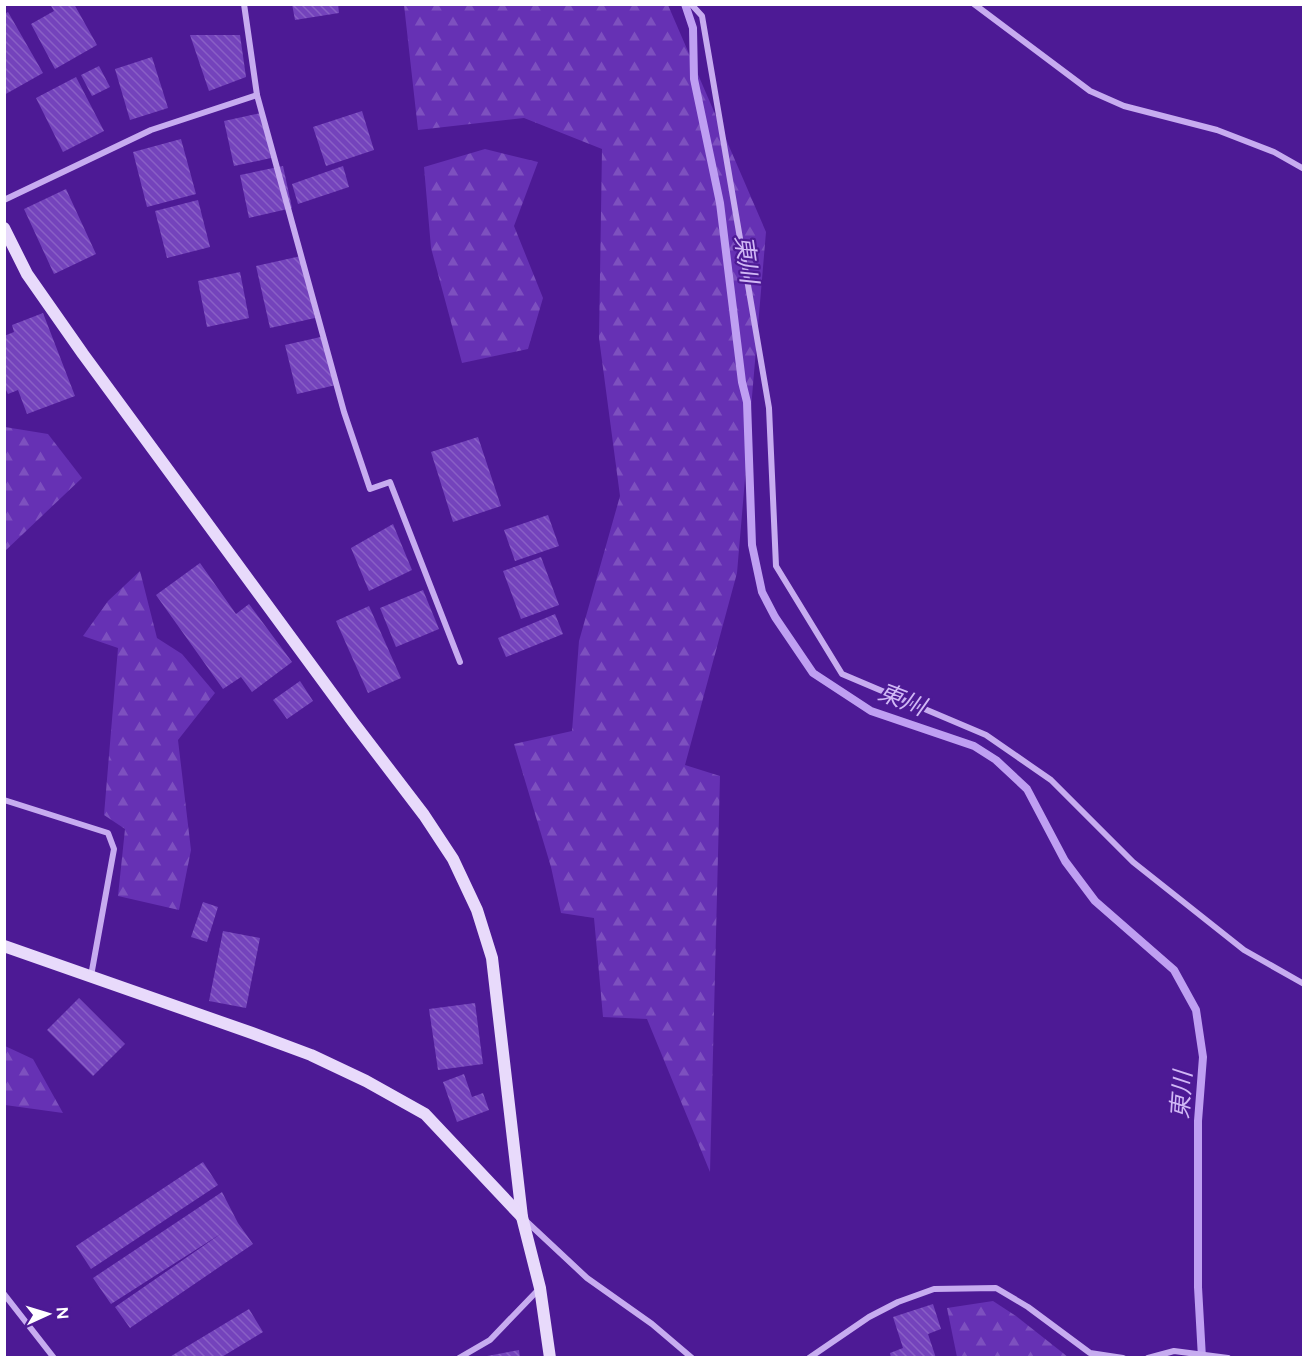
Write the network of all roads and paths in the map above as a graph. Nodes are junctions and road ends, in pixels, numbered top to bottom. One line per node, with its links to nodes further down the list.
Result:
1 (244, 4): 4 (street)
2 (691, 4): 12 (street)
3 (974, 4): 5 (street)
4 (258, 94): 6 (street); 8 (street)
5 (1304, 169)
6 (4, 200)
7 (4, 228): 13 (street)
8 (460, 662)
9 (4, 800): 11 (street)
10 (4, 946): 11 (street)
11 (91, 976): 13 (street)
12 (1304, 984)
13 (522, 1217): 14 (street); 19 (street)
14 (540, 1288): 17 (street); 18 (street)
15 (4, 1294): 16 (street)
16 (54, 1358)
17 (459, 1358)
18 (550, 1358)
19 (692, 1358)
20 (809, 1358): 21 (street)
21 (1123, 1358)
22 (1148, 1358): 23 (street)
23 (1228, 1358)

